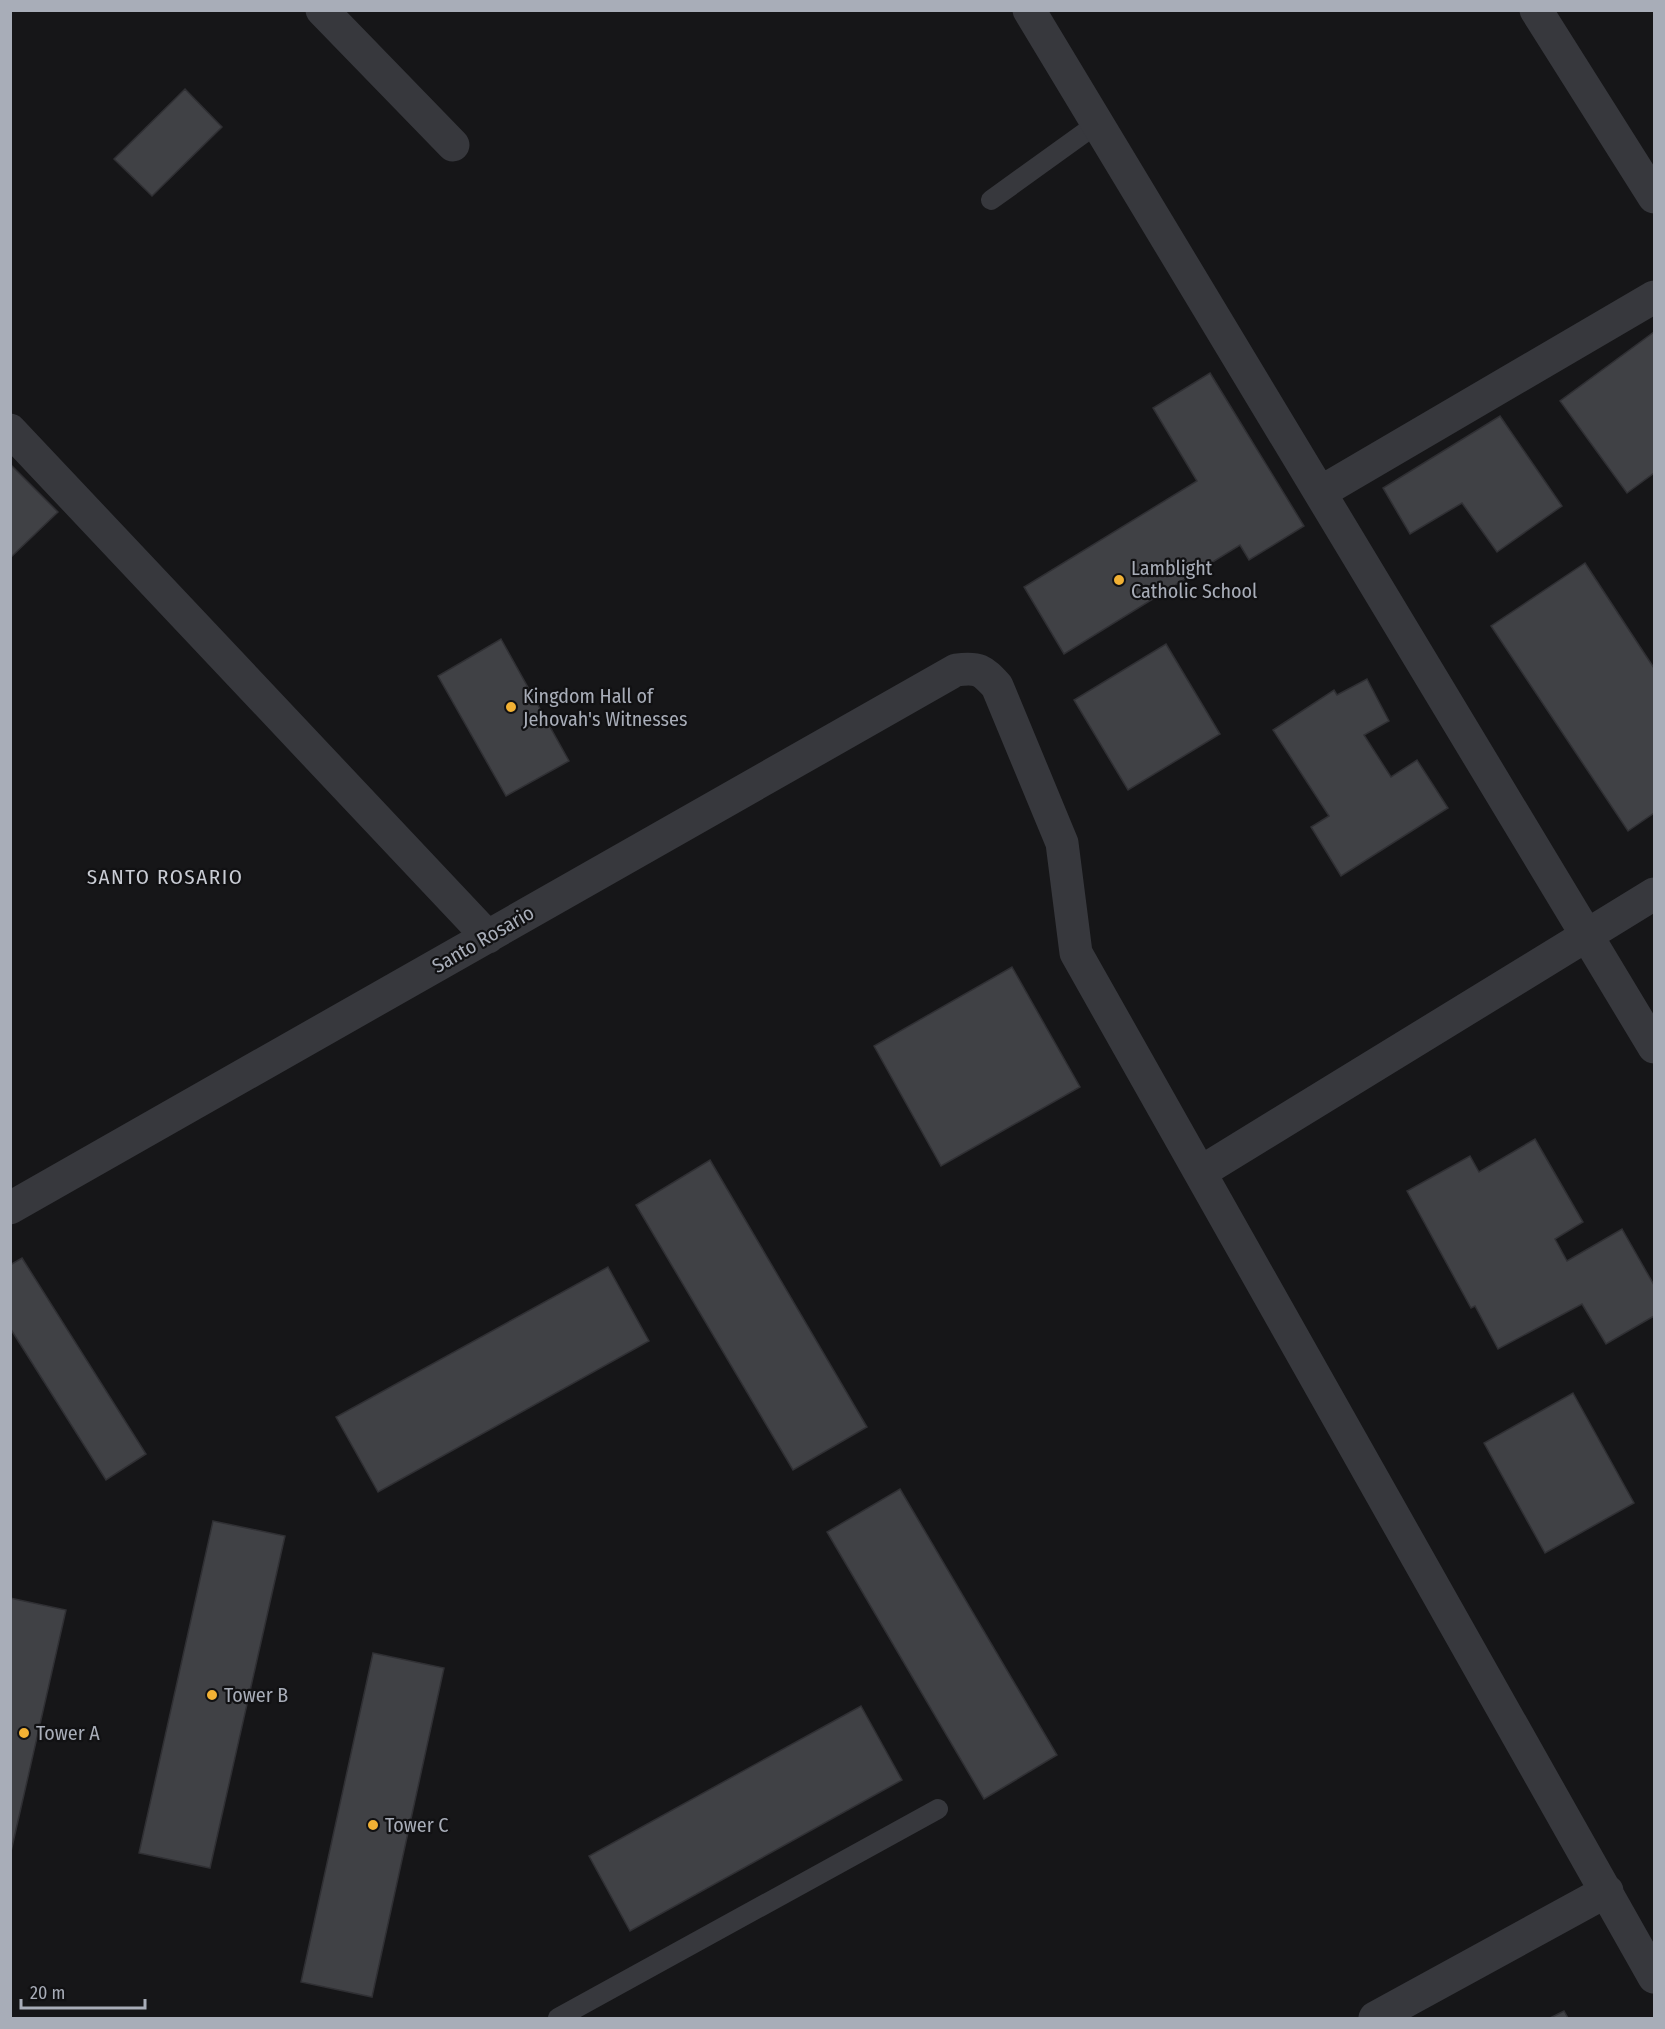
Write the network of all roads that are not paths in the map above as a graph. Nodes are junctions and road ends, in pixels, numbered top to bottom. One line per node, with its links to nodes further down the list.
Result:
1 (322, 10): 5 (street)
2 (1029, 10): 4 (street)
3 (1536, 10): 6 (street)
4 (1098, 123): 7 (lane); 10 (street)
5 (453, 145)
6 (1654, 197)
7 (991, 200)
8 (1654, 297): 10 (street)
9 (10, 430): 13 (street)
10 (1321, 492): 12 (street)
11 (1654, 894): 12 (street)
12 (1588, 935): 14 (street); 15 (street)
13 (488, 936): 15 (street, Santo Rosario); 16 (street, Santo Rosario)
14 (1654, 1047)
15 (1201, 1172): 18 (street)
16 (17, 1194)
17 (938, 1809): 20 (lane)
18 (1607, 1891): 19 (street); 21 (street)
19 (1654, 1977)
20 (558, 2019)
21 (1374, 2019)

